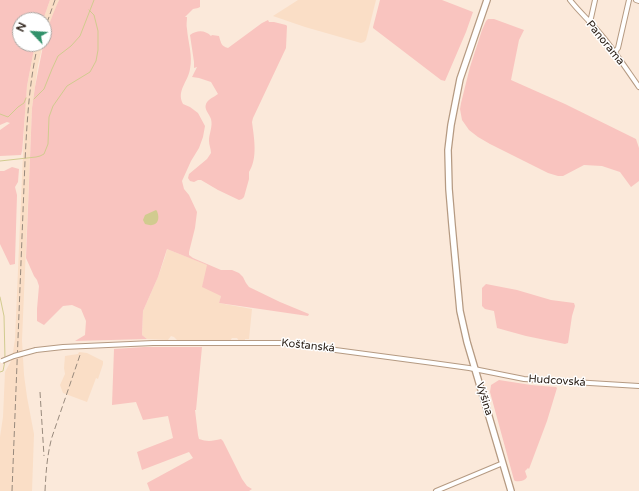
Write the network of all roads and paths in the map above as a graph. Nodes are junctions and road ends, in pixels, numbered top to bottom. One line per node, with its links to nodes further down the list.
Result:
1 (487, 0): 9 (main road, Výšina)
2 (570, 0): 5 (street, Panorama)
3 (595, 0): 5 (street)
4 (629, 0): 6 (street)
5 (589, 22): 6 (street, Panorama)
6 (615, 52): 7 (street, Panorama)
7 (639, 87)
8 (1, 362): 9 (street, Košťanská, bridge)
9 (475, 370): 10 (street, Hudcovská); 11 (main road, Výšina)
10 (639, 386)
11 (503, 463): 12 (street); 13 (main road, Výšina)
12 (436, 491)
13 (511, 491)

